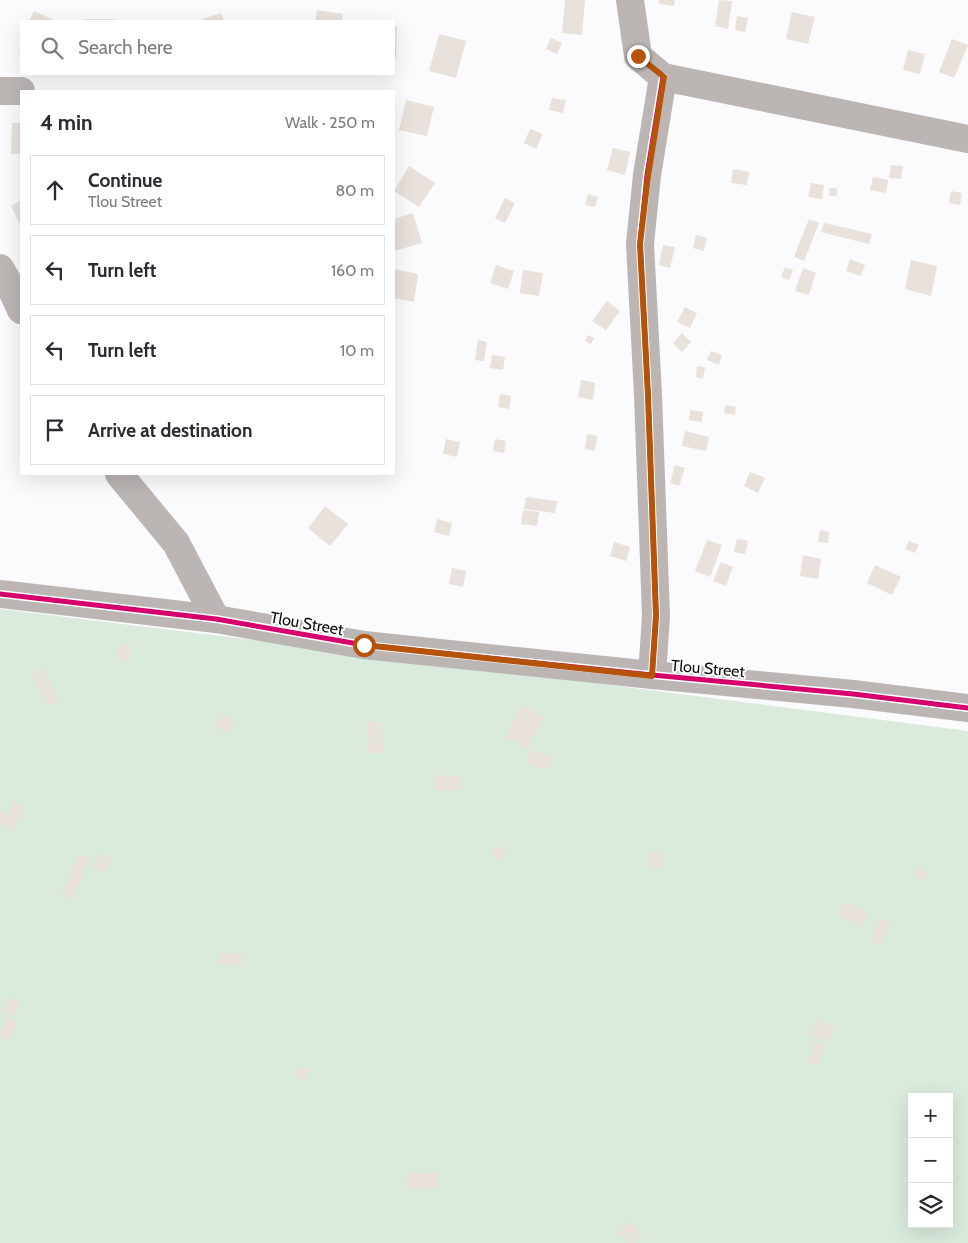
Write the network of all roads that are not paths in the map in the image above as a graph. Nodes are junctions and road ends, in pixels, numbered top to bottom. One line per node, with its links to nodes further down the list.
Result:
1 (630, 0): 2 (street)
2 (664, 77): 5 (street); 11 (street)
3 (0, 91): 4 (street)
4 (20, 91)
5 (968, 139)
6 (9, 276): 7 (street)
7 (20, 307)
8 (120, 475): 10 (street)
9 (0, 594): 10 (street, Tlou Street)
10 (216, 620): 11 (street, Tlou Street)
11 (652, 676): 12 (street, Tlou Street)
12 (968, 708)

